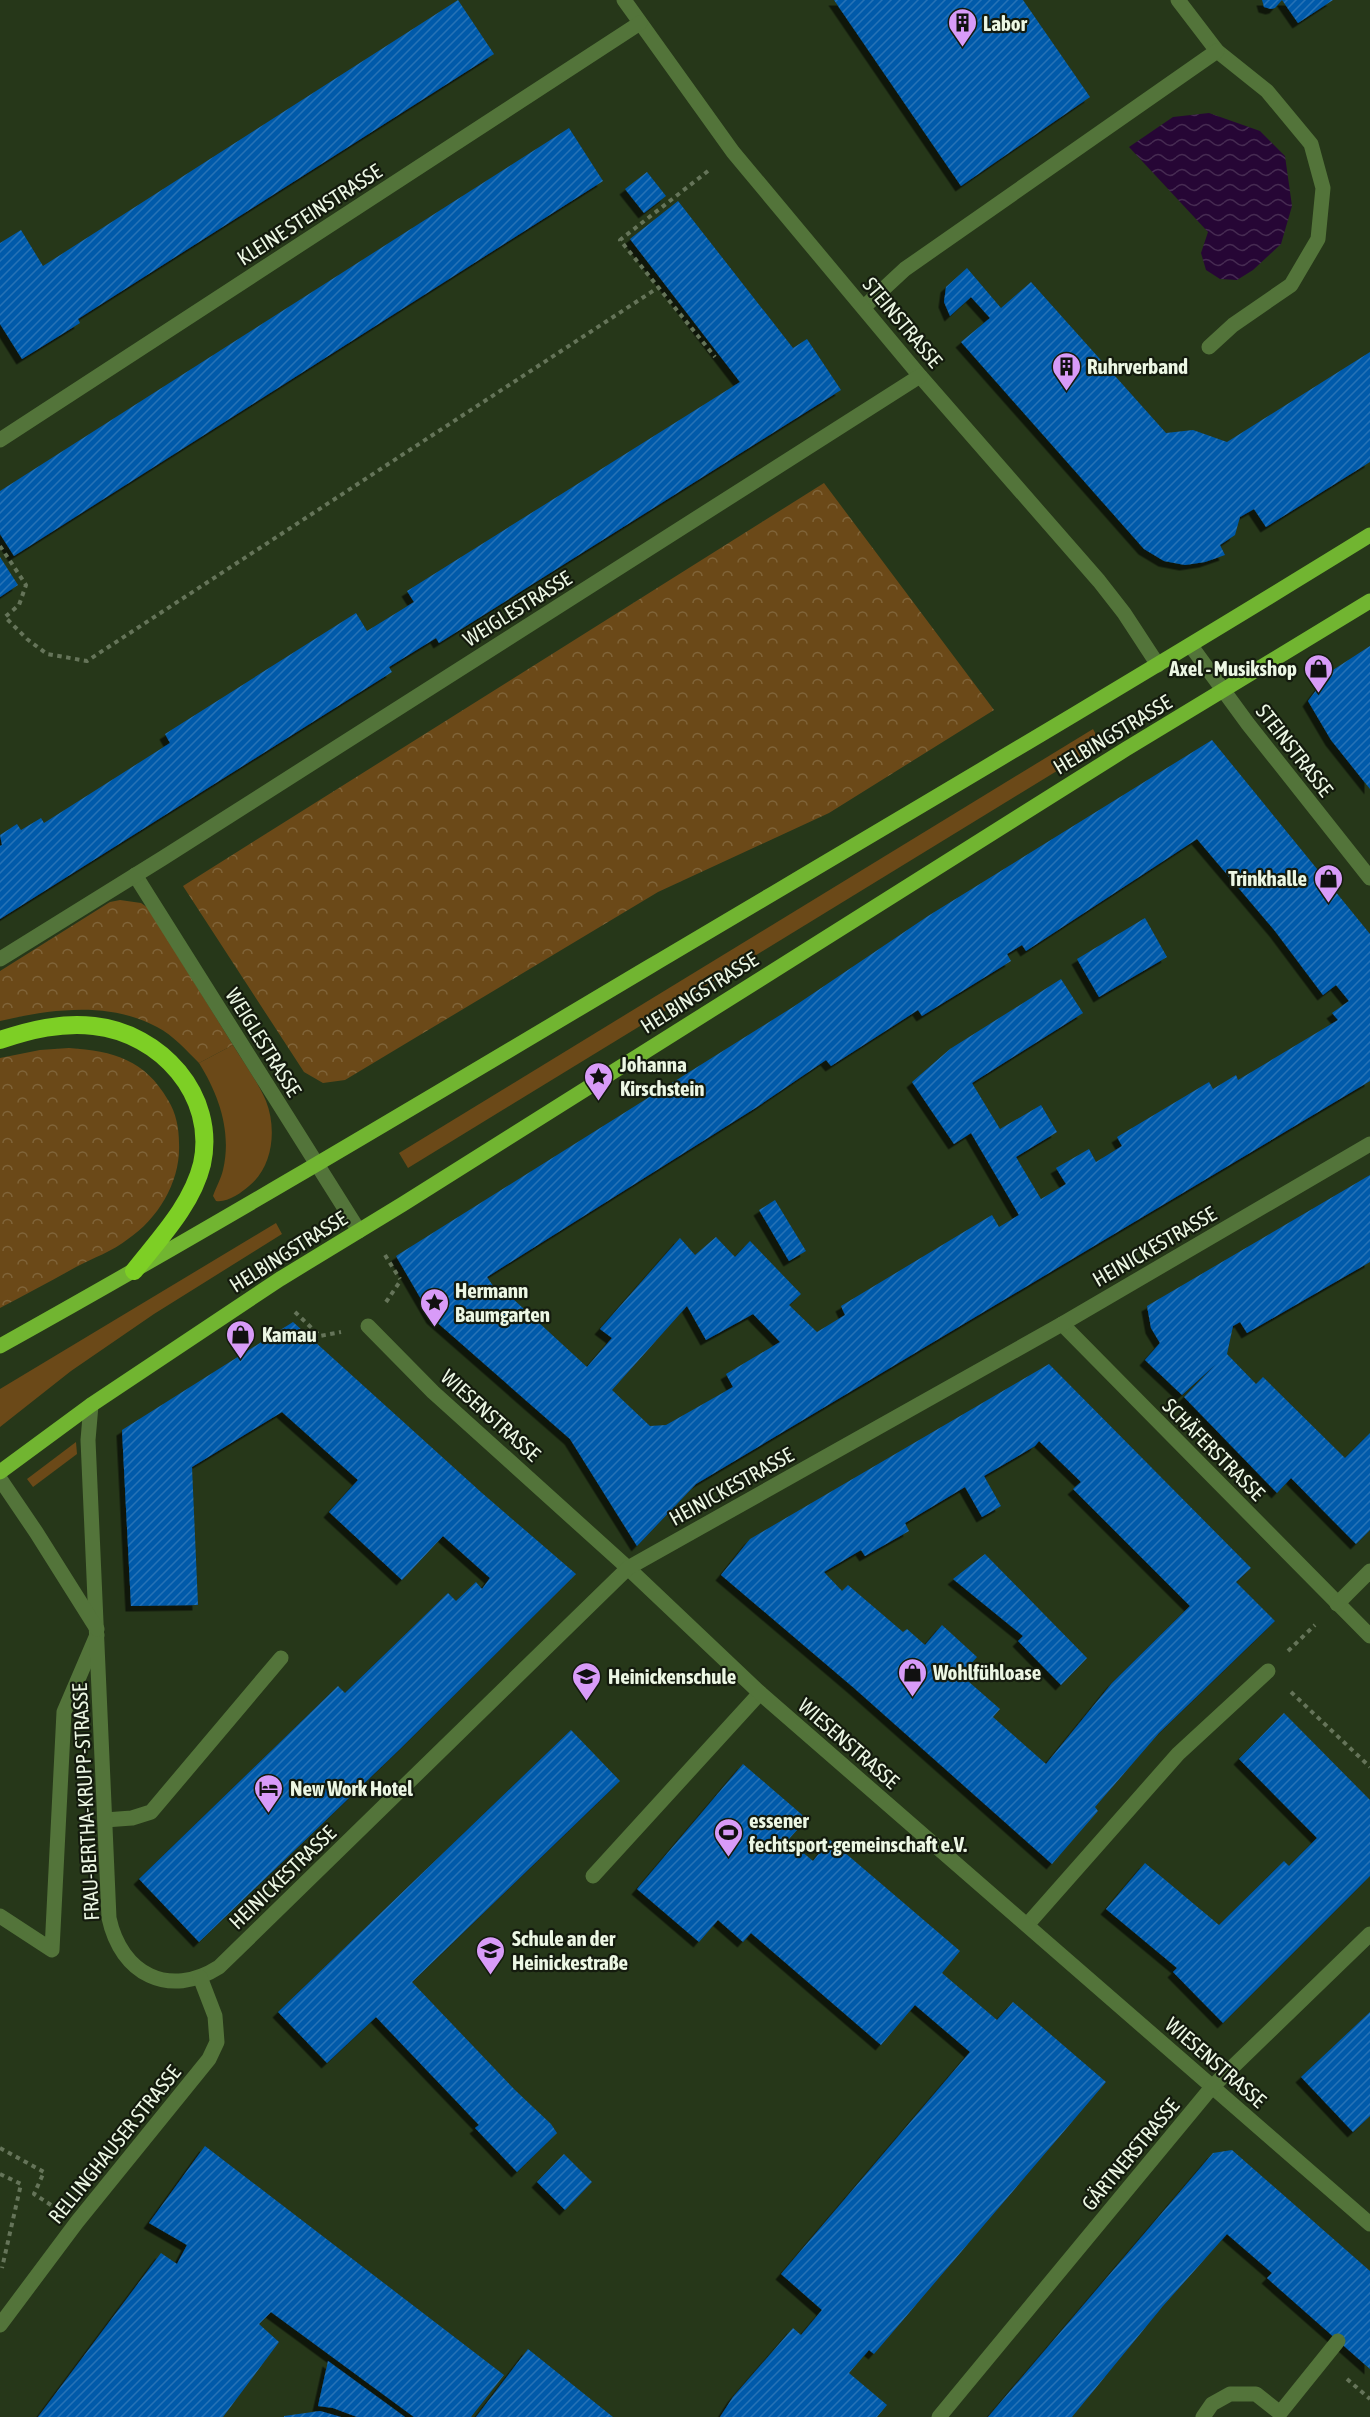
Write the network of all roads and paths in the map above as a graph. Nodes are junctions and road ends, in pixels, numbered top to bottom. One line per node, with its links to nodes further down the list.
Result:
1 (624, 0): 3 (street, STEINSTRASSE)
2 (1178, 0): 4 (street)
3 (640, 23): 5 (street, STEINSTRASSE); 11 (street, KLEINE STEINSTRASSE)
4 (1217, 51): 7 (street); 8 (street)
5 (733, 152): 6 (path); 7 (street, STEINSTRASSE)
6 (659, 286): 9 (path); 13 (path)
7 (864, 308): 10 (street, STEINSTRASSE)
8 (1209, 347)
9 (715, 357)
10 (920, 376): 16 (street, STEINSTRASSE); 18 (street, WEIGLESTRASSE)
11 (0, 440)
12 (1370, 535): 15 (main road, HELBINGSTRASSE)
13 (0, 546)
14 (1370, 601): 17 (main road, HELBINGSTRASSE)
15 (1191, 646): 16 (main road, HELBINGSTRASSE); 17 (street, STEINSTRASSE)
16 (1158, 665): 23 (main road, HELBINGSTRASSE)
17 (1224, 692): 19 (street, STEINSTRASSE); 24 (main road, HELBINGSTRASSE)
18 (135, 875): 20 (street, WEIGLESTRASSE); 23 (street, WEIGLESTRASSE)
19 (1370, 878)
20 (0, 959)
21 (0, 1040): 26 (highway)
22 (1370, 1144): 29 (street, HEINICKESTRASSE)
23 (316, 1163): 24 (street, WEIGLESTRASSE); 26 (main road, HELBINGSTRASSE)
24 (359, 1231): 33 (main road, HELBINGSTRASSE)
25 (385, 1255): 27 (path)
26 (134, 1271): 32 (main road, HELBINGSTRASSE)
27 (400, 1279)
28 (295, 1312): 31 (path)
29 (1062, 1324): 36 (street, HEINICKESTRASSE); 38 (street, SCHÄFERSTRASSE)
30 (368, 1326): 36 (street, WIESENSTRASSE)
31 (307, 1327)
32 (0, 1346)
33 (91, 1405): 34 (main road, HELBINGSTRASSE); 39 (street, FRAU-BERTHA-KRUPP-STRASSE)
34 (0, 1472)
35 (0, 1479): 39 (street, FRAU-BERTHA-KRUPP-STRASSE)
36 (628, 1568): 43 (street, WIESENSTRASSE); 50 (street, HEINICKESTRASSE)
37 (1370, 1571): 38 (street)
38 (1337, 1604): 40 (street, SCHÄFERSTRASSE); 42 (path)
39 (98, 1632): 45 (street, FRAU-BERTHA-KRUPP-STRASSE); 47 (street)
40 (1370, 1636)
41 (281, 1658): 45 (street)
42 (1268, 1671): 44 (path); 48 (street)
43 (760, 1693): 46 (street); 48 (street, WIESENSTRASSE)
44 (1370, 1767)
45 (105, 1820): 50 (street, FRAU-BERTHA-KRUPP-STRASSE)
46 (593, 1876)
47 (0, 1916)
48 (1027, 1925): 51 (street, WIESENSTRASSE)
49 (1370, 1934): 51 (street, GÄRTNERSTRASSE)
50 (200, 1977): 54 (street, RELLINGHAUSER STRASSE)
51 (1212, 2087): 55 (street, WIESENSTRASSE); 60 (street, GÄRTNERSTRASSE)
52 (0, 2148): 54 (path)
53 (0, 2174): 56 (path)
54 (77, 2222): 57 (street, RELLINGHAUSER STRASSE)
55 (1370, 2224)
56 (2, 2270)
57 (0, 2325)
58 (1338, 2341): 59 (street)
59 (1283, 2415): 61 (street)
60 (939, 2417)
61 (1203, 2417)

